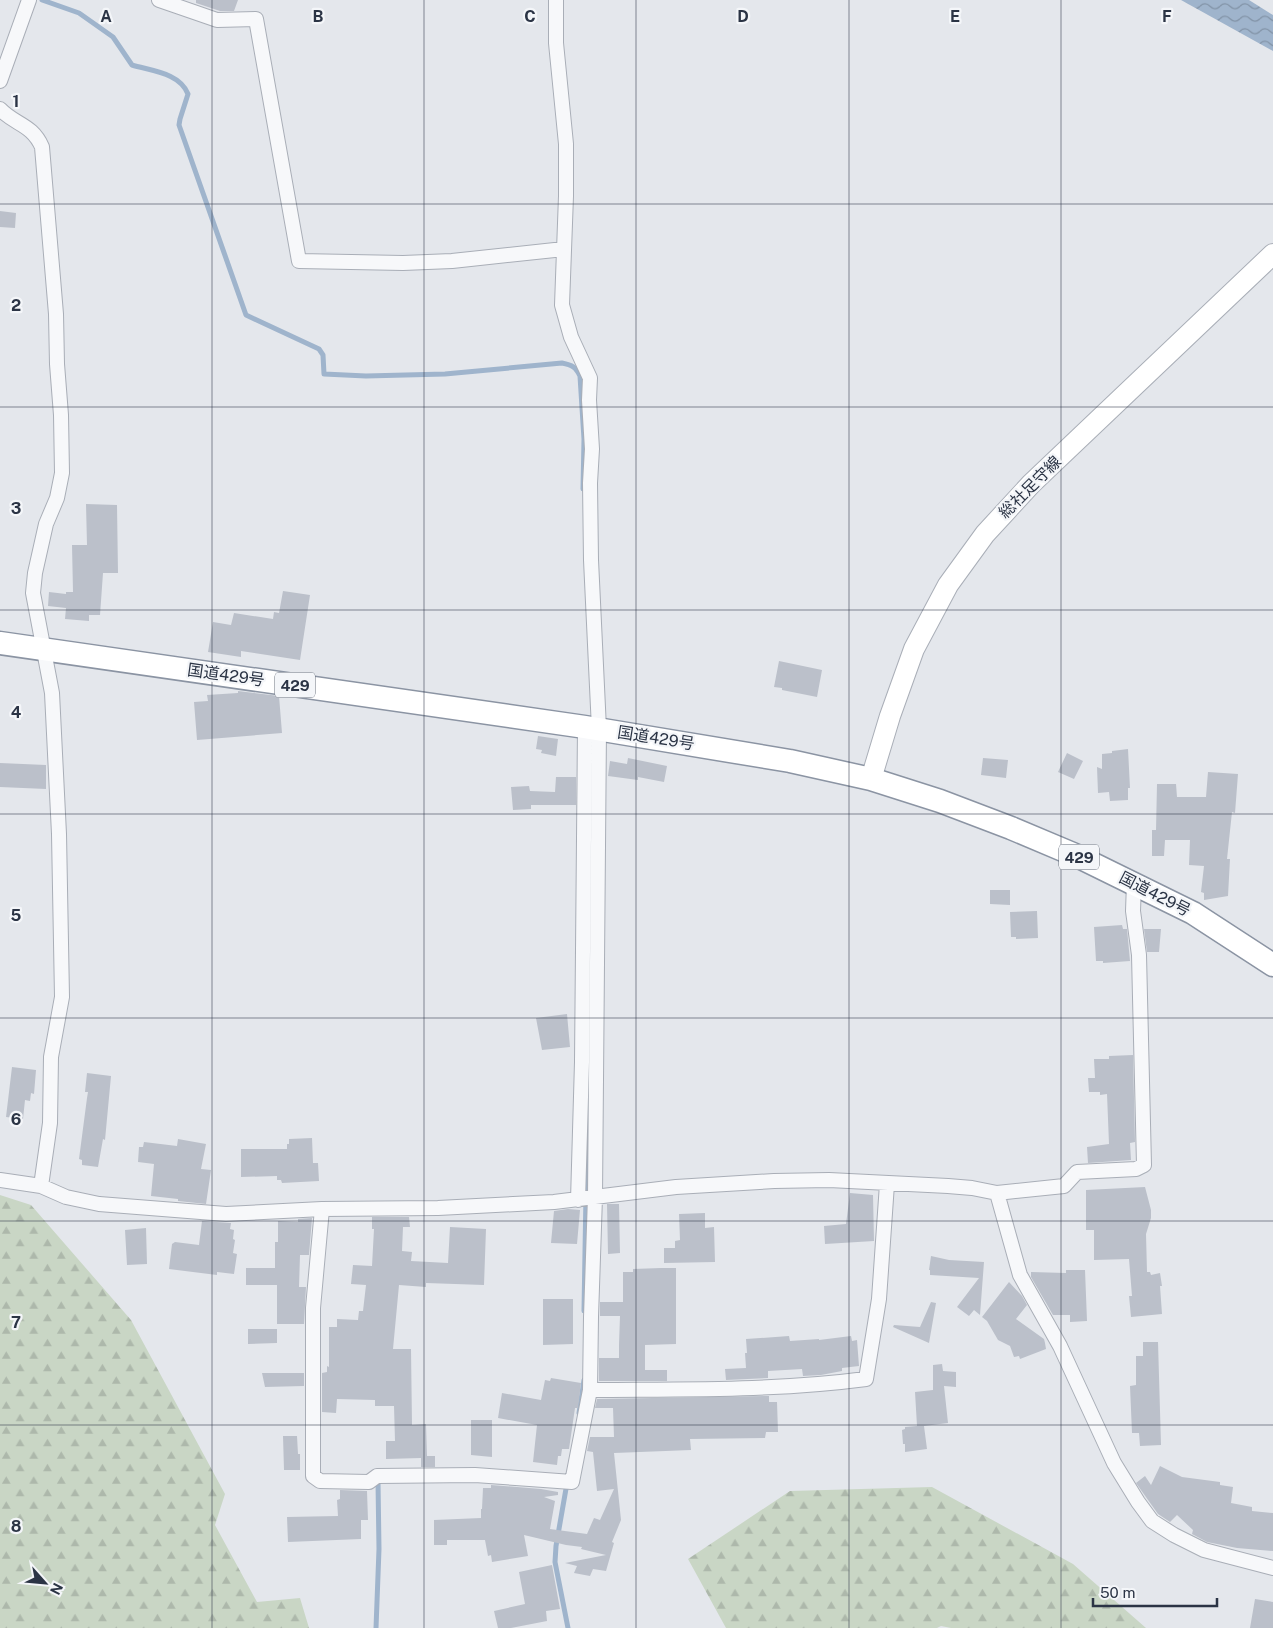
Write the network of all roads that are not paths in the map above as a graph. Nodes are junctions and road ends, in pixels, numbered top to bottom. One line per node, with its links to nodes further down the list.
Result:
1 (28, 0): 4 (street)
2 (159, 0): 6 (street)
3 (556, 0): 6 (street)
4 (0, 81)
5 (0, 109): 9 (street)
6 (564, 249): 10 (street)
7 (1273, 254): 11 (main road, 総社足守線)
8 (0, 643): 9 (highway, 国道429号 / 429)
9 (44, 649): 10 (highway, 国道429号 / 429); 16 (street)
10 (593, 728): 11 (highway, 国道429号 / 429); 18 (street)
11 (871, 779): 12 (highway, 国道429号 / 429)
12 (1134, 883): 13 (highway, 国道429号 / 429); 17 (street)
13 (1273, 965)
14 (0, 1180): 16 (street)
15 (887, 1184): 17 (street); 18 (street); 20 (street)
16 (41, 1186): 19 (street)
17 (997, 1193): 21 (street)
18 (586, 1199): 19 (street); 20 (street)
19 (322, 1209): 20 (street)
20 (590, 1390)
21 (1273, 1568)

